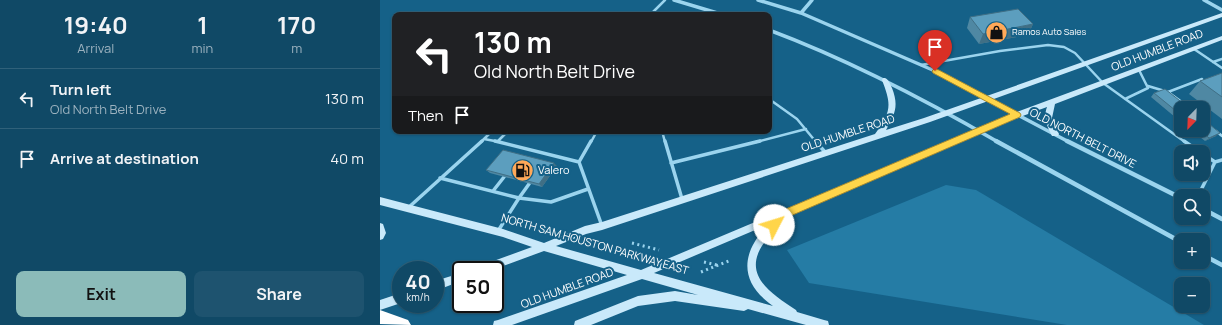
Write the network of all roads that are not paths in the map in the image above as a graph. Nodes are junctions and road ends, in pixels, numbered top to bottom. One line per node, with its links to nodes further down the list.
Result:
1 (665, 0): 7 (lane)
2 (674, 0): 8 (street)
3 (758, 0): 9 (street, OLD NORTH BELT DRIVE)
4 (812, 0): 9 (street)
5 (1204, 0): 6 (street)
6 (1222, 10)
7 (653, 12)
8 (714, 12)
9 (801, 14): 17 (street, OLD NORTH BELT DRIVE)
10 (1222, 15): 16 (main road, OLD HUMBLE ROAD)
11 (772, 31): 21 (street)
12 (1222, 38): 13 (main road, OLD HUMBLE ROAD)
13 (1194, 49): 15 (lane); 19 (main road, OLD HUMBLE ROAD)
14 (1222, 59): 15 (lane)
15 (1213, 62): 18 (lane)
16 (1084, 64): 17 (lane); 22 (lane); 25 (main road, OLD HUMBLE ROAD)
17 (921, 65): 25 (street, OLD NORTH BELT DRIVE)
18 (1222, 68)
19 (1139, 70): 22 (main road, OLD HUMBLE ROAD); 23 (lane)
20 (1202, 79): 24 (lane)
21 (885, 80): 30 (street); 40 (main road)
22 (1103, 84): 26 (lane); 29 (main road, OLD HUMBLE ROAD)
23 (1148, 86): 24 (lane); 26 (lane)
24 (1168, 92): 28 (lane)
25 (987, 98): 30 (main road, OLD HUMBLE ROAD); 31 (street, OLD NORTH BELT DRIVE)
26 (1125, 99): 44 (lane)
27 (772, 101): 33 (lane)
28 (1180, 101)
29 (1052, 102): 31 (main road, OLD HUMBLE ROAD); 39 (main road)
30 (948, 113): 34 (street); 40 (main road, OLD HUMBLE ROAD)
31 (1017, 115): 34 (main road, OLD HUMBLE ROAD); 39 (street, OLD NORTH BELT DRIVE)
32 (1212, 128): 41 (lane)
33 (806, 130): 47 (lane); 53 (lane)
34 (981, 130): 67 (main road, OLD HUMBLE ROAD); 73 (street)
35 (489, 134): 42 (lane)
36 (505, 134): 43 (lane)
37 (595, 134): 52 (lane)
38 (663, 134): 53 (lane)
39 (1055, 134): 61 (street, OLD NORTH BELT DRIVE)
40 (878, 136): 47 (main road, OLD HUMBLE ROAD)
41 (1222, 136)
42 (484, 139): 43 (lane); 56 (lane)
43 (498, 141): 45 (lane)
44 (1190, 145)
45 (526, 149): 46 (lane); 48 (lane)
46 (524, 153)
47 (826, 153): 63 (main road, OLD HUMBLE ROAD)
48 (551, 155): 49 (lane); 52 (lane)
49 (548, 159)
50 (1210, 159): 54 (lane)
51 (1222, 160): 54 (lane)
52 (579, 162): 58 (lane)
53 (671, 162): 63 (lane)
54 (1214, 162): 59 (lane)
55 (504, 177): 60 (lane)
56 (440, 178): 60 (lane); 65 (lane)
57 (529, 184): 62 (lane)
58 (588, 189): 62 (lane); 69 (lane)
59 (1201, 189)
60 (493, 191): 62 (lane)
61 (1174, 194)
62 (520, 198): 71 (lane)
63 (682, 199): 69 (main road, OLD HUMBLE ROAD)
64 (380, 201): 65 (main road, NORTH SAM HOUSTON PARKWAY EAST)
65 (407, 209): 71 (main road, NORTH SAM HOUSTON PARKWAY EAST)
66 (1210, 213): 68 (street)
67 (785, 214): 78 (main road, OLD HUMBLE ROAD); 83 (main road)
68 (1222, 219)
69 (602, 226): 74 (main road, OLD HUMBLE ROAD)
70 (380, 227): 72 (main road)
71 (498, 231): 74 (main road, NORTH SAM HOUSTON PARKWAY EAST)
72 (380, 236)
73 (1174, 238)
74 (544, 247): 76 (main road, OLD HUMBLE ROAD); 78 (main road, NORTH SAM HOUSTON PARKWAY EAST)
75 (1210, 258): 77 (street)
76 (504, 261)
77 (1222, 265)
78 (642, 274): 81 (main road, NORTH SAM HOUSTON PARKWAY EAST); 85 (main road, OLD HUMBLE ROAD)
79 (392, 301): 80 (main road)
80 (380, 305)
81 (776, 311): 83 (main road, NORTH SAM HOUSTON PARKWAY EAST); 86 (main road)
82 (380, 317): 84 (highway)
83 (799, 318): 87 (main road, NORTH SAM HOUSTON PARKWAY EAST)
84 (403, 325)
85 (498, 325)
86 (579, 325)
87 (824, 325)

